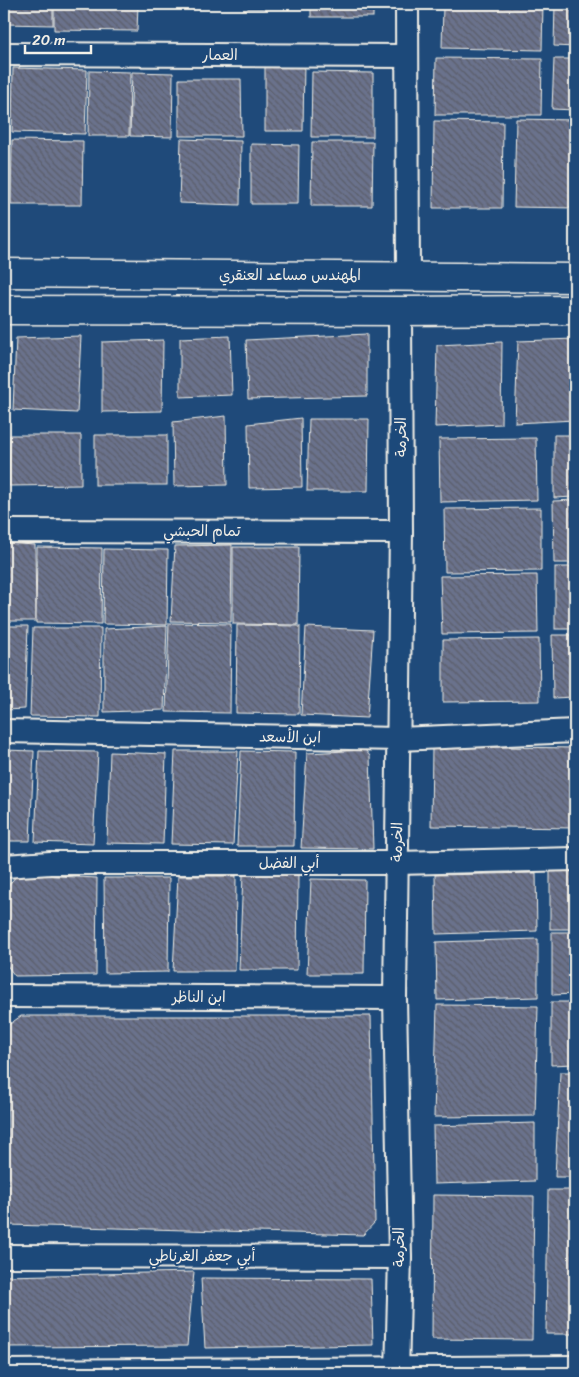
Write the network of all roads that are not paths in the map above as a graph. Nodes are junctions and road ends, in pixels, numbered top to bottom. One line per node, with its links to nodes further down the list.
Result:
1 (407, 4): 3 (street)
2 (4, 54): 3 (street, العمار)
3 (407, 56): 5 (street)
4 (4, 273): 5 (street, المهندس مساعد العنقري)
5 (408, 276): 6 (street, المهندس مساعد العنقري)
6 (575, 278)
7 (4, 310): 9 (street)
8 (575, 310): 9 (street)
9 (400, 311): 11 (street, الخرمة)
10 (4, 530): 11 (street, تمام الحبشي)
11 (401, 532): 14 (street, الخرمة)
12 (4, 731): 14 (street, ابن الأسعد)
13 (575, 731): 14 (street, ابن الأسعد)
14 (399, 740): 16 (street, الخرمة)
15 (575, 859): 16 (street, أبي الفضل)
16 (397, 863): 17 (street, أبي الفضل); 19 (street, الخرمة)
17 (4, 866)
18 (4, 996): 19 (street, ابن الناظر)
19 (395, 998): 21 (street, الخرمة)
20 (4, 1256): 21 (street, أبي جعفر الغرناطي)
21 (400, 1257): 23 (street, الخرمة)
22 (575, 1366): 23 (street)
23 (397, 1370): 24 (street)
24 (4, 1371)

